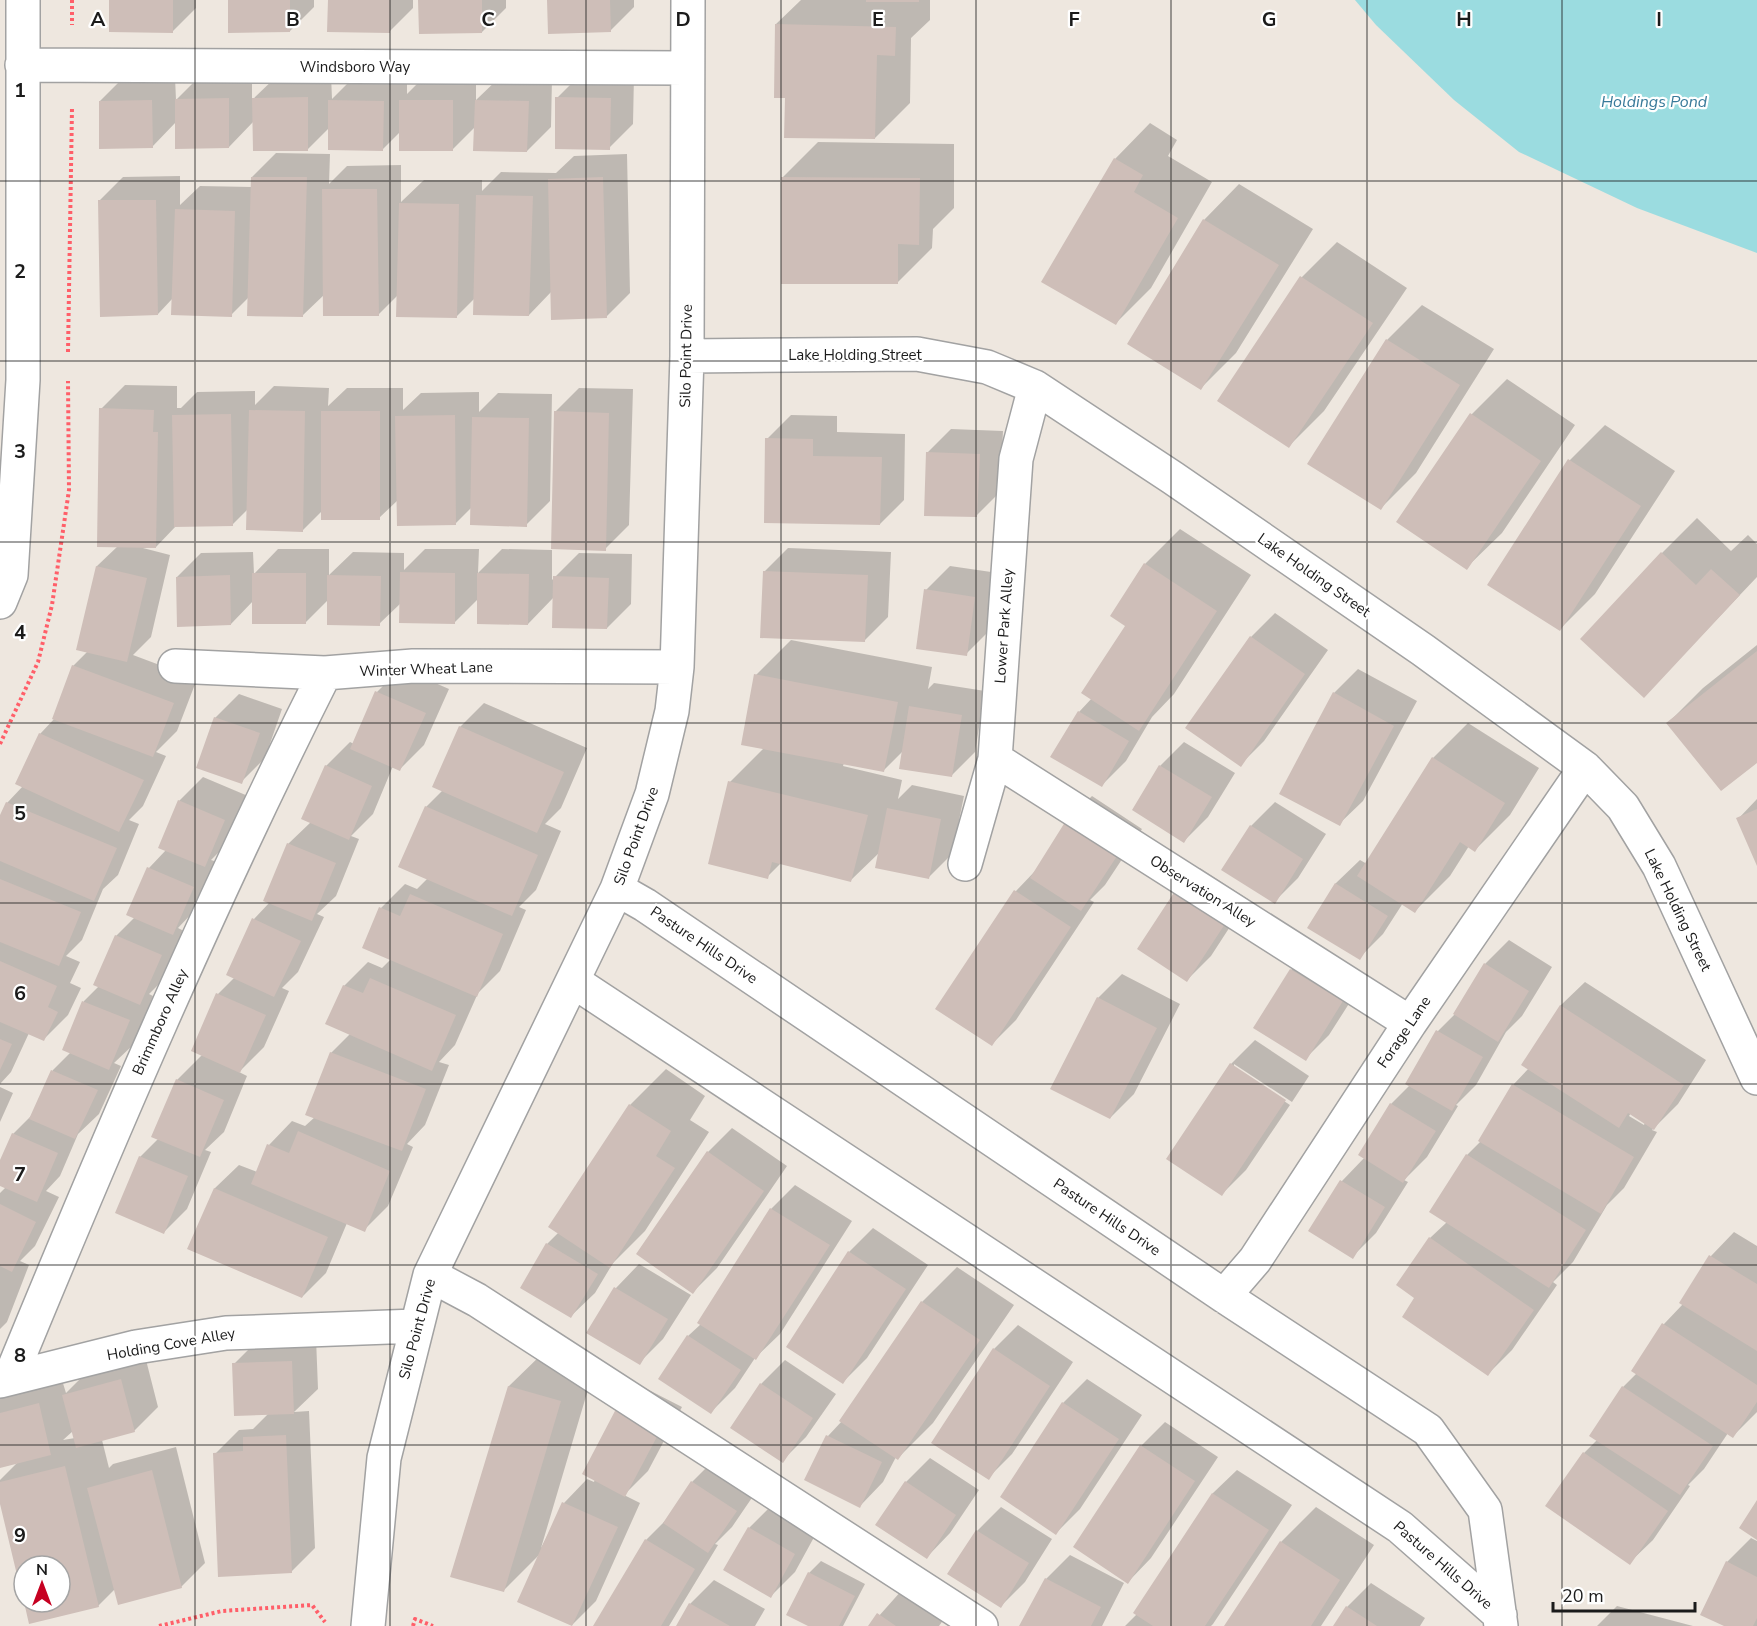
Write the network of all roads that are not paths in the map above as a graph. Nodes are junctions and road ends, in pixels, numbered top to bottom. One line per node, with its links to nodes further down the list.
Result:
1 (23, 0): 3 (street)
2 (688, 0): 4 (street, Silo Point Drive)
3 (22, 65): 4 (street, Windsboro Way); 6 (street)
4 (687, 68): 5 (street, Silo Point Drive)
5 (687, 356): 7 (street, Lake Holding Street); 10 (street, Silo Point Drive)
6 (11, 380): 8 (street)
7 (1035, 387): 12 (street, Lower Park Alley); 13 (street, Lake Holding Street)
8 (0, 602)
9 (174, 666): 11 (street, Winter Wheat Lane)
10 (677, 667): 11 (street, Winter Wheat Lane); 15 (street, Silo Point Drive)
11 (325, 673): 22 (street, Brimmboro Alley)
12 (995, 759): 14 (street, Lower Park Alley); 17 (street, Observation Alley)
13 (1585, 768): 17 (street, Forage Lane); 18 (street, Lake Holding Street)
14 (966, 864)
15 (617, 889): 16 (street, Silo Point Drive); 20 (street, Pasture Hills Drive)
16 (573, 981): 19 (street, Silo Point Drive); 23 (street, Pasture Hills Drive)
17 (1410, 1023): 20 (street, Forage Lane)
18 (1757, 1078)
19 (430, 1275): 21 (street, Silo Point Drive); 25 (street)
20 (1224, 1296): 23 (street, Pasture Hills Drive)
21 (416, 1326): 22 (street, Holding Cove Alley); 24 (street, Silo Point Drive)
22 (5, 1380)
23 (1501, 1621)
24 (368, 1626)
25 (981, 1626)

